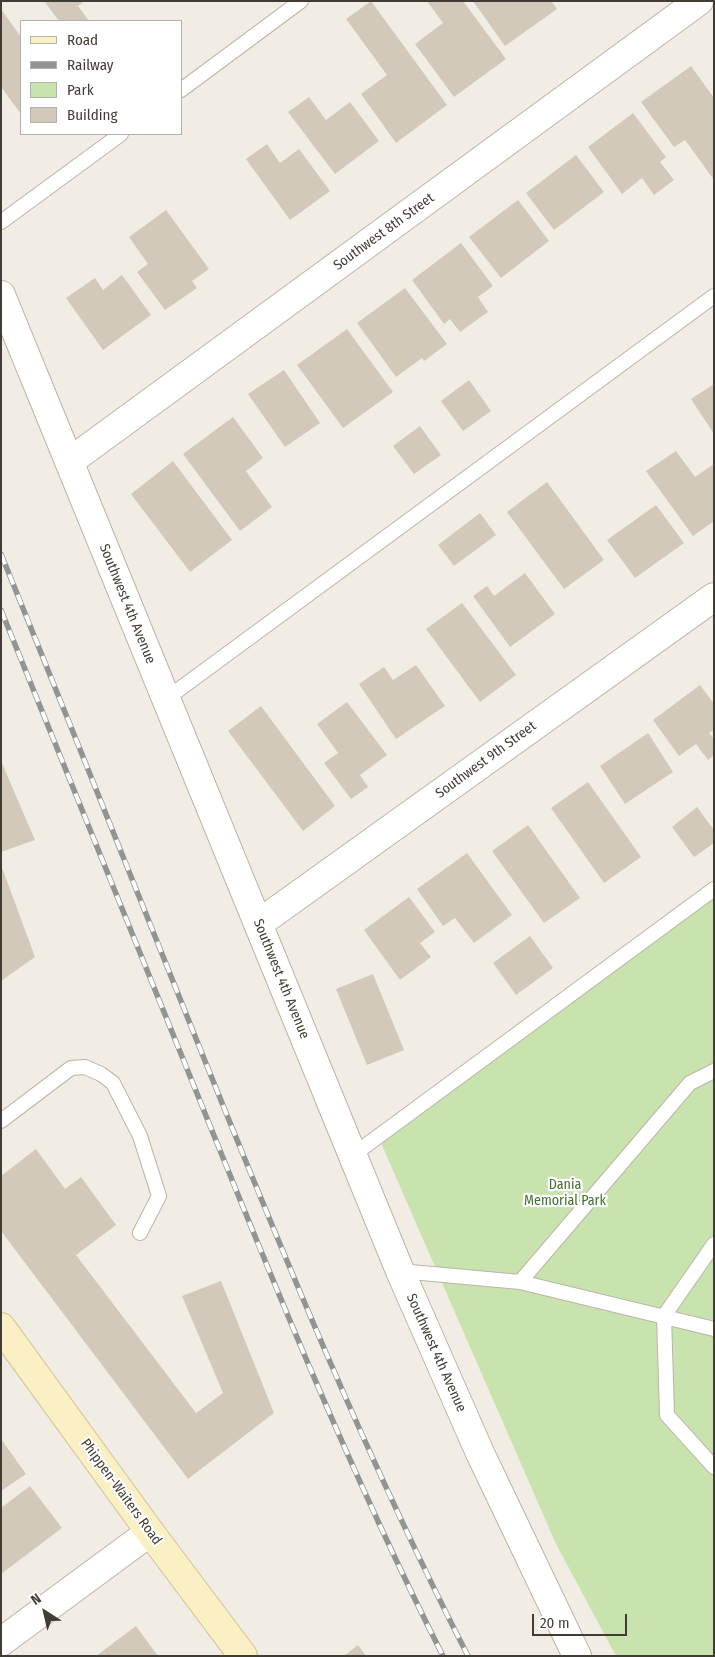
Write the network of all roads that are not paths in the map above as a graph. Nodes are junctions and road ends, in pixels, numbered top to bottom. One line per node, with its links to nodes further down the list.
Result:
1 (301, 1): 3 (lane)
2 (699, 1): 8 (street, Southwest 8th Street)
3 (182, 89)
4 (120, 135): 5 (lane)
5 (1, 222)
6 (1, 295): 8 (street, Southwest 4th Avenue)
7 (714, 296): 10 (lane)
8 (69, 462): 10 (street, Southwest 4th Avenue)
9 (714, 597): 12 (street, Southwest 9th Street)
10 (166, 699): 12 (street, Southwest 4th Avenue)
11 (714, 889): 15 (lane)
12 (258, 924): 15 (street, Southwest 4th Avenue)
13 (714, 1071): 19 (lane)
14 (1, 1120): 16 (lane)
15 (352, 1155): 18 (street, Southwest 4th Avenue)
16 (140, 1233)
17 (714, 1244): 20 (lane)
18 (400, 1272): 19 (lane); 27 (street, Southwest 4th Avenue)
19 (520, 1282): 20 (lane)
20 (664, 1316): 22 (lane); 23 (lane)
21 (1, 1327): 24 (street, Phippen-Waiters Road)
22 (714, 1329)
23 (714, 1467)
24 (150, 1532): 25 (street); 26 (street, Phippen-Waiters Road)
25 (1, 1642)
26 (243, 1656)
27 (577, 1656)

